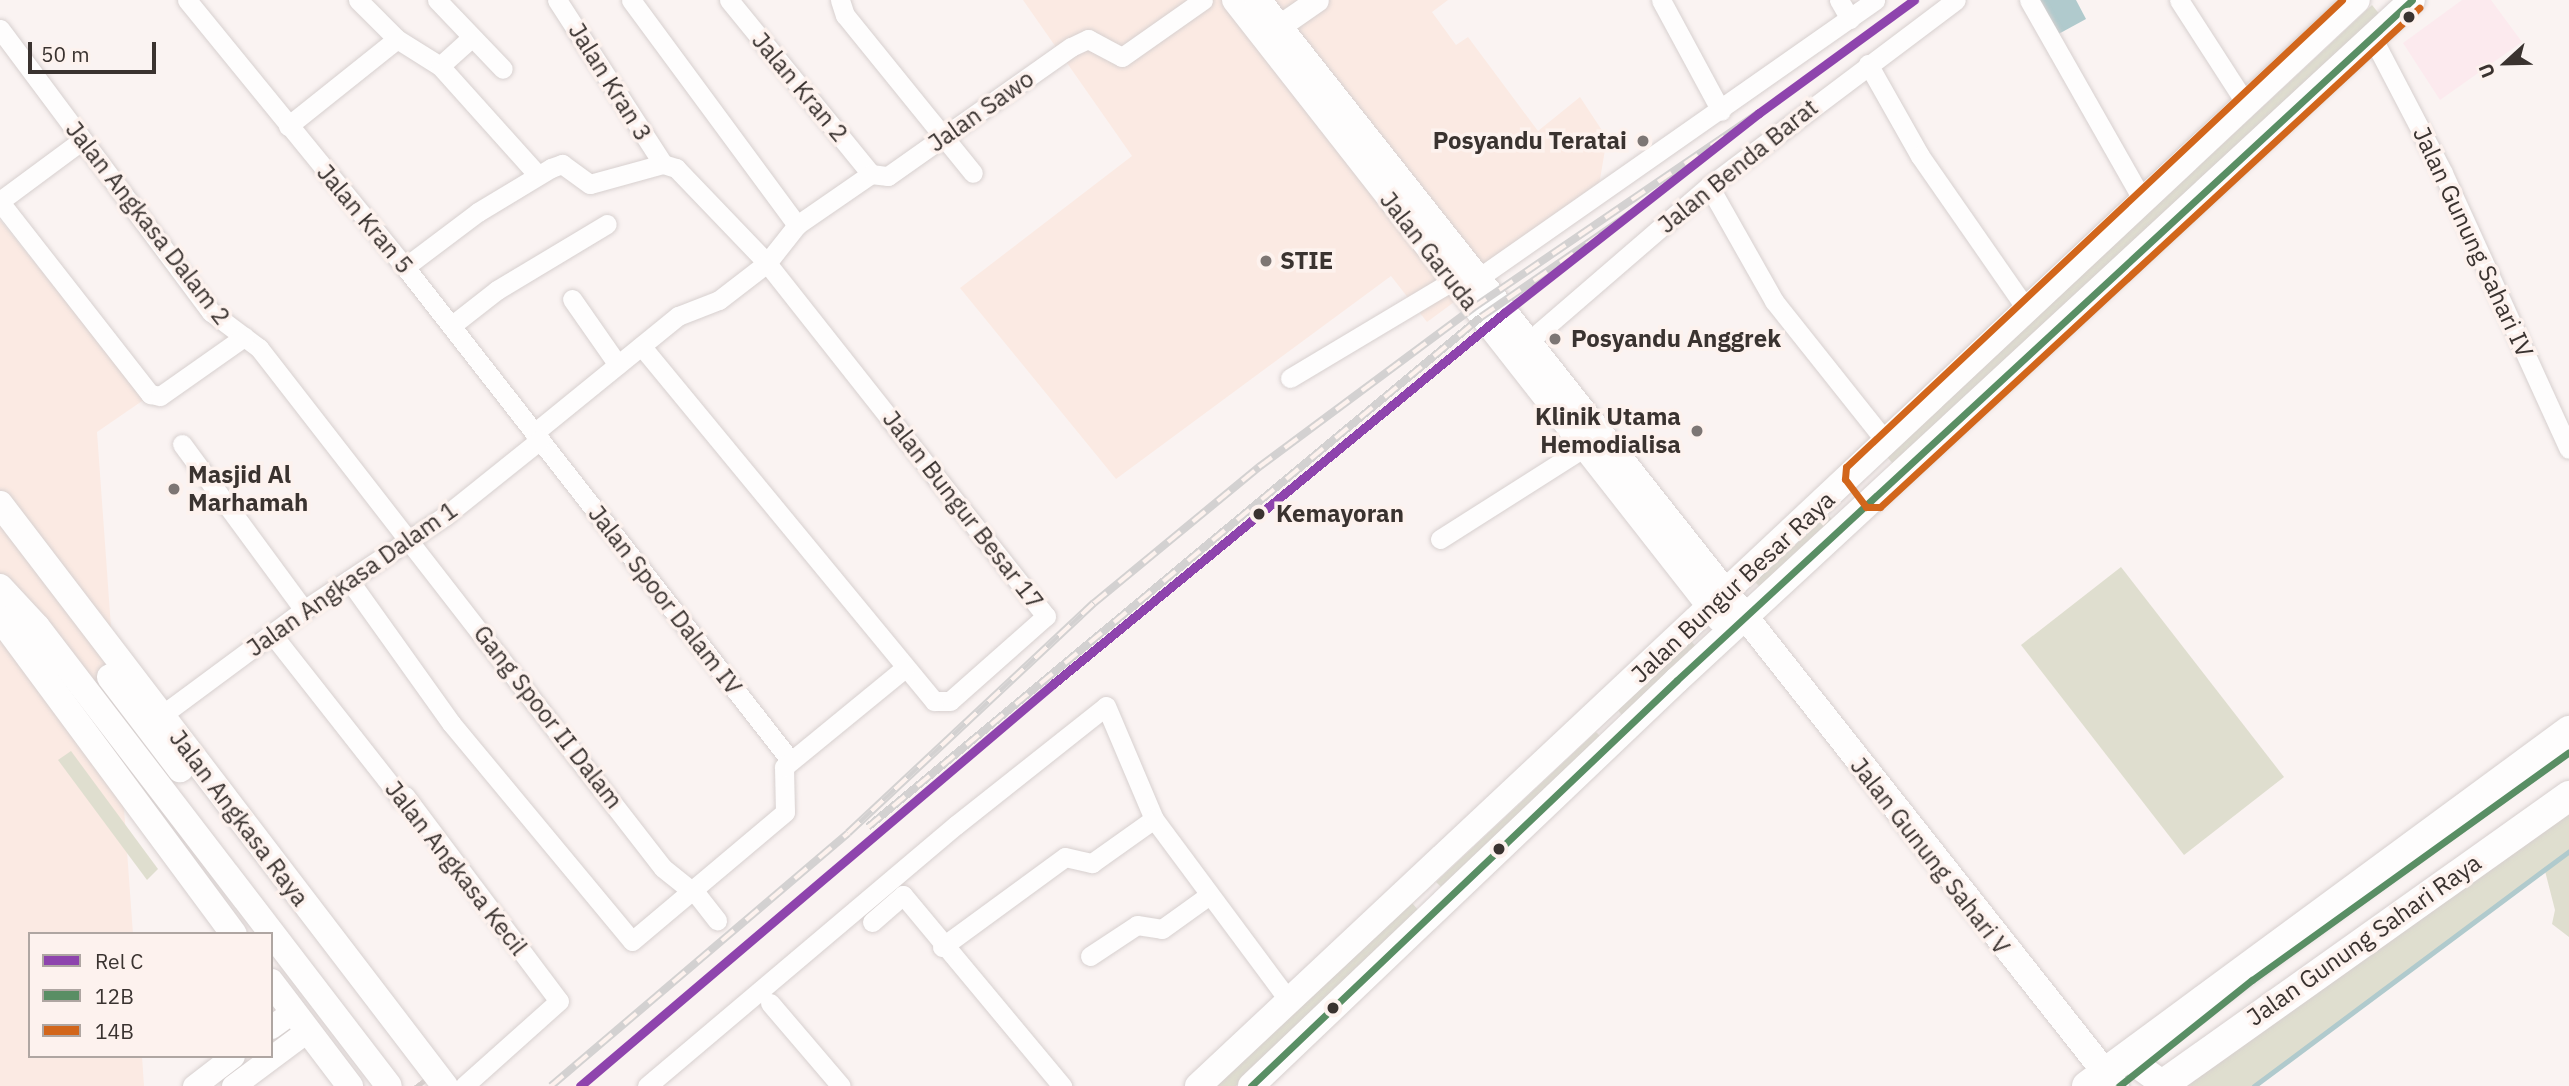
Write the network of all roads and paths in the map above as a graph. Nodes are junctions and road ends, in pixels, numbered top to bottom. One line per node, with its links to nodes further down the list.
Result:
1 (187, 0): 31 (street, Jalan Kran 5)
2 (358, 0): 25 (street)
3 (438, 0): 24 (street)
4 (556, 0): 34 (street, Jalan Kran 3)
5 (631, 0): 42 (street)
6 (729, 0): 37 (street, Jalan Kran 2)
7 (840, 0): 32 (street)
8 (1203, 0): 32 (street, Jalan Sawo)
9 (1235, 0): 22 (main road, Jalan Garuda)
10 (1258, 0): 22 (main road, Jalan Garuda)
11 (1317, 0): 22 (street)
12 (1661, 0): 30 (street)
13 (1839, 0): 20 (street)
14 (1875, 0): 20 (street)
15 (1956, 0): 26 (street, Jalan Benda Barat)
16 (2029, 0): 40 (street)
17 (2179, 0): 29 (street)
18 (2357, 0): 29 (main road, Jalan Bungur Besar Raya)
19 (2412, 0): 23 (main road, Jalan Bungur Besar Raya)
20 (1850, 19): 30 (street)
21 (0, 29): 33 (street, Jalan Angkasa Dalam 2)
22 (1271, 32): 45 (main road, Jalan Garuda)
23 (2372, 37): 58 (street, Jalan Gunung Sahari IV); 60 (main road, Jalan Bungur Besar Raya)
24 (471, 38): 27 (street); 28 (street)
25 (397, 39): 27 (street); 31 (street)
26 (1868, 64): 38 (street, Jalan Benda Barat); 47 (street)
27 (440, 66): 35 (street)
28 (503, 69)
29 (2246, 104): 40 (main road, Jalan Bungur Besar Raya)
30 (1721, 110): 45 (street)
31 (288, 126): 44 (street, Jalan Kran 5)
32 (947, 136): 36 (street); 37 (street, Jalan Sawo)
33 (81, 141): 39 (street); 49 (street, Jalan Angkasa Dalam 2)
34 (663, 164): 35 (street); 43 (street, Jalan Bungur Besar 17)
35 (537, 173): 44 (street)
36 (973, 173)
37 (871, 174): 42 (street, Jalan Sawo)
38 (1709, 186): 50 (street, Jalan Benda Barat); 55 (street)
39 (0, 201): 49 (street)
40 (2143, 201): 47 (main road, Jalan Bungur Besar Raya)
41 (607, 224): 48 (street)
42 (797, 225): 43 (street, Jalan Sawo)
43 (767, 263): 51 (street, Jalan Angkasa Dalam 1); 72 (street, Jalan Bungur Besar 17)
44 (405, 267): 48 (street, Jalan Kran 5)
45 (1464, 280): 50 (main road, Jalan Garuda); 53 (street); 57 (main road, Jalan Garuda)
46 (572, 299): 52 (street)
47 (2027, 310): 55 (main road, Jalan Bungur Besar Raya)
48 (452, 326): 54 (street, Jalan Kran 5)
49 (244, 337): 63 (street, Jalan Angkasa Dalam 2)
50 (1528, 342): 67 (main road, Jalan Garuda)
51 (641, 346): 52 (street, Jalan Angkasa Dalam 1); 72 (street, Jalan Bungur Besar 17)
52 (618, 365): 54 (street, Jalan Angkasa Dalam 1)
53 (1290, 379)
54 (537, 436): 63 (street, Jalan Angkasa Dalam 1); 77 (street, Jalan Spoor Dalam IV)
55 (1886, 442): 59 (main road, Jalan Bungur Besar Raya)
56 (182, 444): 68 (street)
57 (1585, 447): 62 (street); 67 (main road, Jalan Garuda)
58 (2569, 449)
59 (1854, 474): 60 (main road); 67 (main road, Jalan Bungur Besar Raya)
60 (1873, 499): 70 (main road, Jalan Bungur Besar Raya)
61 (0, 504): 64 (main road, Jalan Angkasa Raya)
62 (1440, 539)
63 (408, 541): 65 (street, Jalan Angkasa Dalam 1); 80 (street, Gang Spoor II Dalam)
64 (34, 550): 74 (main road, Jalan Angkasa Raya); 100 (main road, Jalan Angkasa Raya)
65 (349, 580): 68 (street, Jalan Angkasa Dalam 1); 80 (street)
66 (0, 587): 86 (main road, Jalan Angkasa Raya)
67 (1719, 599): 70 (main road, Jalan Garuda); 73 (main road, Jalan Bungur Besar Raya)
68 (304, 610): 71 (street, Jalan Angkasa Dalam 1)
69 (0, 618): 85 (main road)
70 (1745, 627): 76 (main road, Jalan Bungur Besar Raya); 99 (main road, Jalan Gunung Sahari V)
71 (272, 634): 74 (street, Jalan Angkasa Dalam 1); 106 (street, Jalan Angkasa Kecil)
72 (905, 668): 77 (street)
73 (1601, 710): 76 (main road); 92 (main road, Jalan Bungur Besar Raya)
74 (162, 715): 100 (main road, Jalan Angkasa Raya)
75 (2569, 731): 82 (main road, Jalan Gunung Sahari Raya)
76 (1625, 733): 111 (main road, Jalan Bungur Besar Raya)
77 (790, 760): 80 (street)
78 (2569, 796): 89 (main road, Jalan Gunung Sahari Raya)
79 (1154, 819): 81 (street); 88 (street); 107 (street)
80 (689, 892): 83 (street, Gang Spoor II Dalam)
81 (1208, 896): 90 (street); 92 (street)
82 (2314, 916): 89 (main road); 99 (main road, Jalan Gunung Sahari Raya)
83 (717, 920)
84 (872, 922): 88 (street)
85 (233, 932)
86 (270, 932)
87 (273, 936): 105 (main road, Jalan Angkasa Raya)
88 (942, 947): 109 (street)
89 (2342, 954): 101 (main road, Jalan Gunung Sahari Raya)
90 (1090, 956)
91 (273, 985): 94 (main road)
92 (1289, 1001): 110 (main road, Jalan Bungur Besar Raya)
93 (769, 1003): 108 (street)
94 (300, 1020): 95 (street); 96 (street); 104 (main road)
95 (273, 1027)
96 (273, 1047)
97 (230, 1058): 102 (street)
98 (261, 1058): 103 (street)
99 (2108, 1076): 101 (main road, Jalan Gunung Sahari V)
100 (432, 1084)
101 (2163, 1085)
102 (194, 1086)
103 (233, 1086)
104 (350, 1086)
105 (388, 1086)
106 (464, 1086)
107 (647, 1086)
108 (841, 1086)
109 (1062, 1086)
110 (1198, 1086)
111 (1251, 1086)

